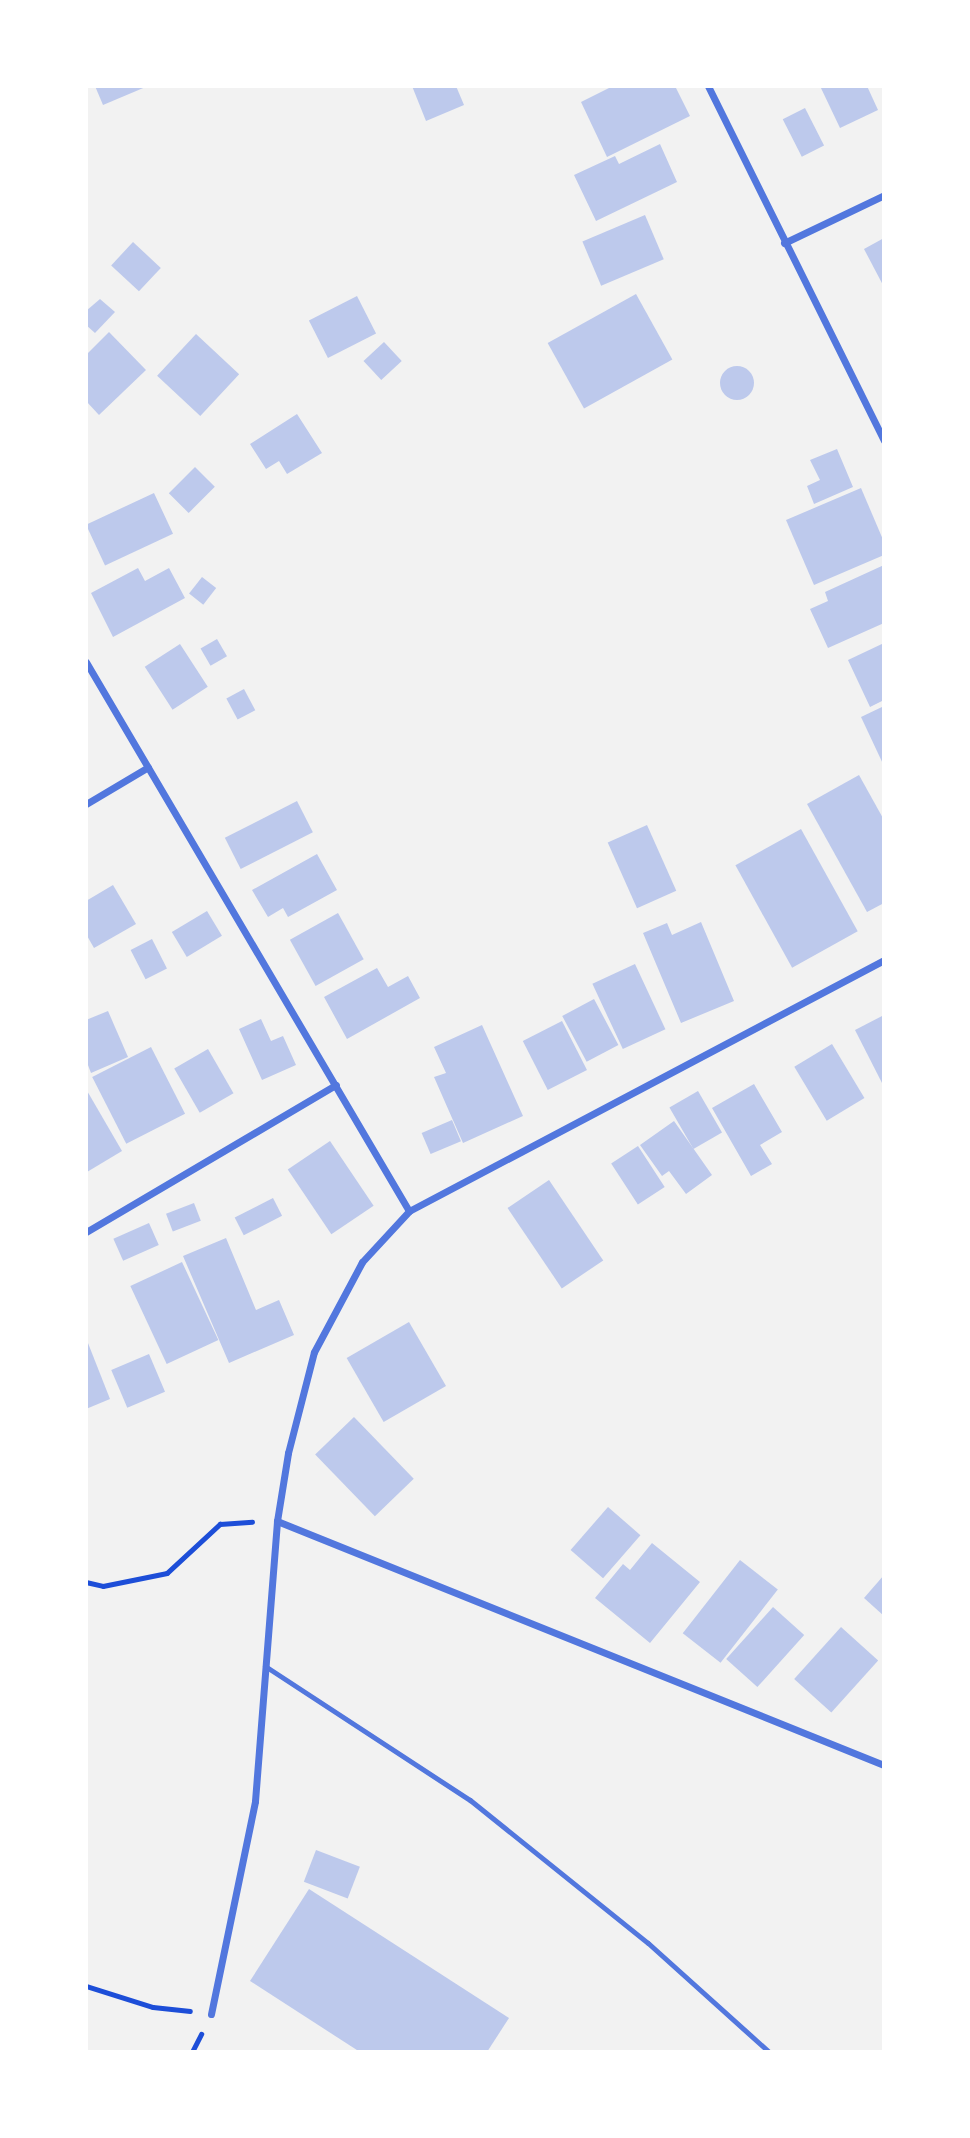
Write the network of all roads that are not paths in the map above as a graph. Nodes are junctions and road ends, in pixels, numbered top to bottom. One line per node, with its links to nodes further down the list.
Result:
1 (708, 86): 3 (street)
2 (884, 195): 3 (street)
3 (784, 243): 4 (street)
4 (884, 441)
5 (86, 662): 6 (street)
6 (148, 767): 7 (street); 9 (street)
7 (86, 804)
8 (884, 960): 10 (street)
9 (335, 1085): 10 (street); 11 (street)
10 (409, 1211): 12 (street)
11 (86, 1232)
12 (277, 1521): 13 (street); 14 (street)
13 (265, 1666): 15 (street); 16 (lane)
14 (884, 1765)
15 (211, 2014)
16 (769, 2052)

